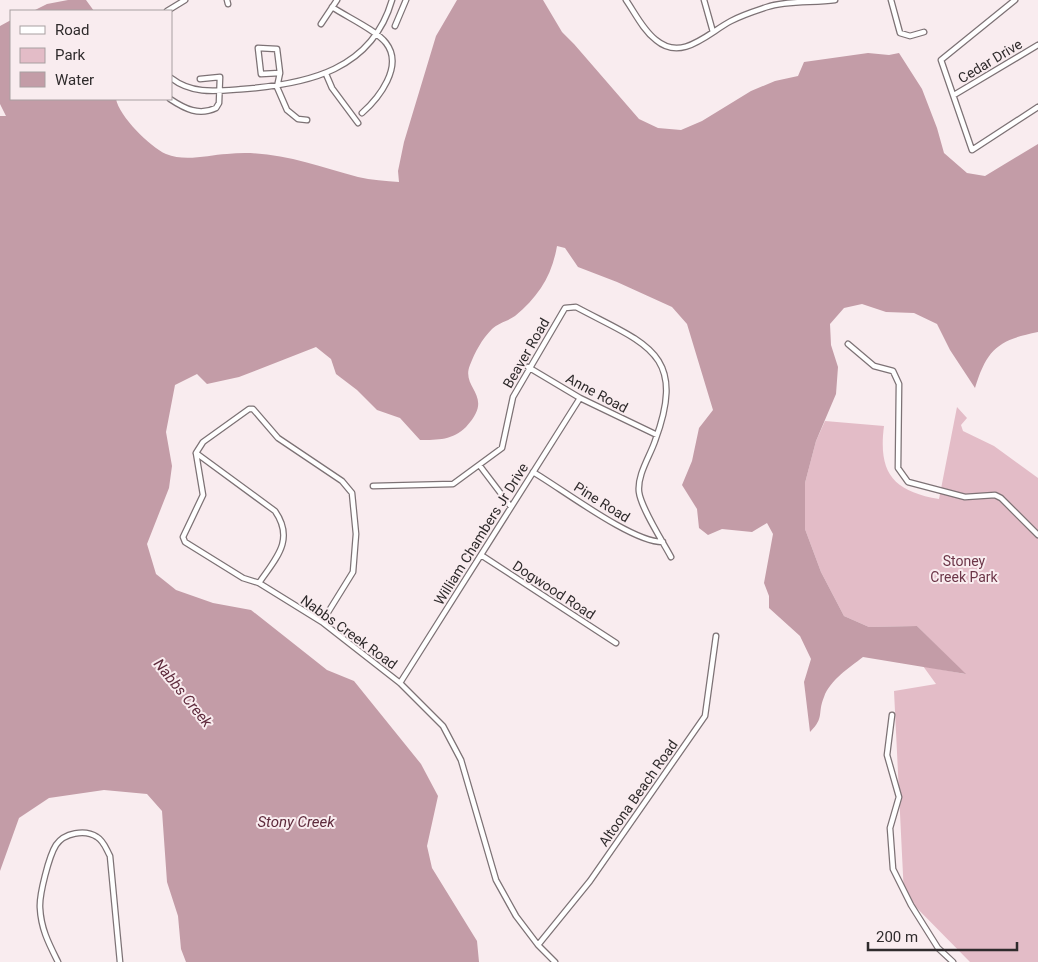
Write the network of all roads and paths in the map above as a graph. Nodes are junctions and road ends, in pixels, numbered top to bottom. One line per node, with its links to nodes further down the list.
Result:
1 (337, 0): 12 (street)
2 (392, 0): 18 (street)
3 (406, 0): 15 (street)
4 (626, 0): 16 (street)
5 (704, 0): 16 (street)
6 (768, 0): 11 (street)
7 (833, 0): 11 (street)
8 (891, 0): 17 (street)
9 (1015, 0): 26 (street)
10 (184, 1): 13 (street)
11 (769, 6): 16 (street)
12 (332, 7): 14 (street); 18 (street)
13 (169, 10)
14 (321, 24)
15 (395, 26)
16 (713, 32)
17 (924, 32)
18 (377, 36): 21 (street); 29 (street)
19 (1038, 45): 26 (street, Cedar Drive)
20 (280, 73): 20 (street); 24 (street)
21 (326, 74): 24 (street); 31 (street)
22 (172, 79): 25 (street)
23 (200, 79): 25 (street)
24 (277, 87): 25 (street); 30 (street)
25 (220, 91): 27 (street)
26 (954, 96): 28 (street)
27 (172, 100)
28 (1038, 107)
29 (362, 113)
30 (307, 120)
31 (358, 123)
32 (848, 344): 41 (street)
33 (528, 368): 34 (street, Anne Road); 35 (street, Beaver Road); 37 (street, Beaver Road)
34 (580, 398): 35 (street, Anne Road); 38 (street, William Chambers Jr Drive)
35 (657, 435): 42 (street)
36 (196, 453): 45 (street); 45 (street, Nabbs Creek Road); 46 (street)
37 (480, 466): 39 (street, Beaver Road); 40 (street)
38 (533, 472): 40 (street, William Chambers Jr Drive); 42 (street, Pine Road)
39 (373, 486)
40 (511, 507): 43 (street, William Chambers Jr Drive)
41 (1038, 535)
42 (663, 542): 44 (street)
43 (481, 556): 48 (street, Dogwood Road); 49 (street, William Chambers Jr Drive)
44 (671, 558)
45 (259, 583): 46 (street, Nabbs Creek Road)
46 (322, 622): 49 (street, Nabbs Creek Road)
47 (716, 636): 51 (street, Altoona Beach Road)
48 (616, 643)
49 (400, 683): 51 (street, Nabbs Creek Road)
50 (892, 715): 55 (street)
51 (538, 945): 54 (street, Nabbs Creek Road)
52 (58, 962): 53 (street)
53 (120, 962)
54 (555, 962)
55 (953, 962)

